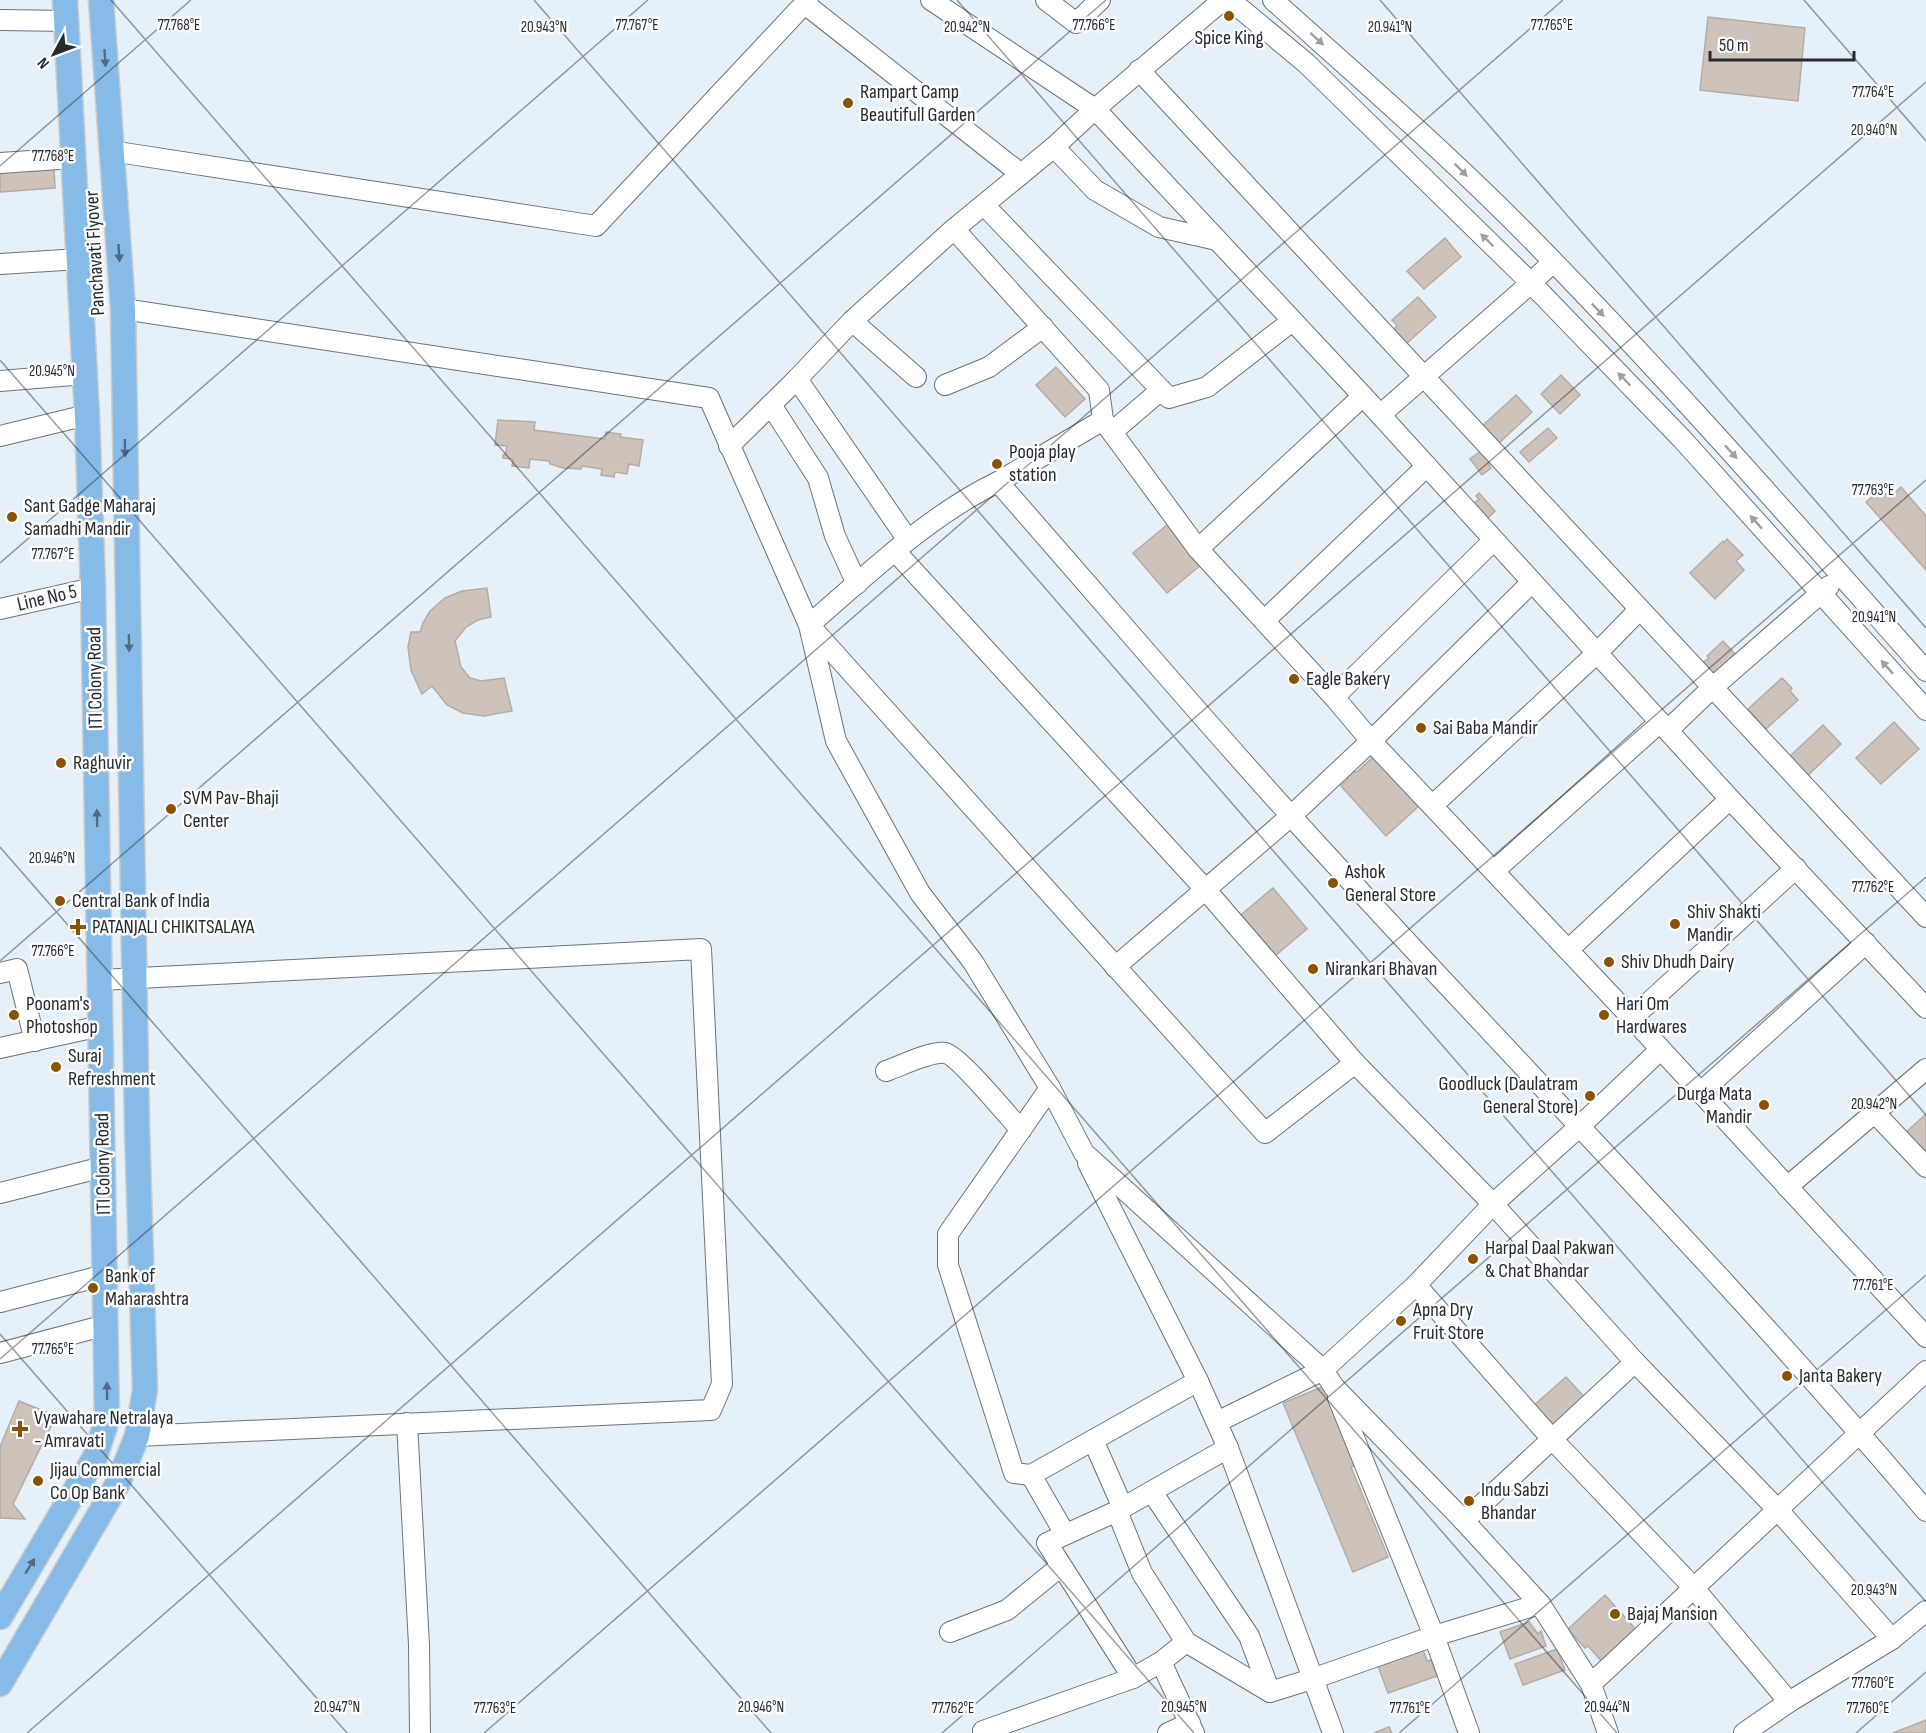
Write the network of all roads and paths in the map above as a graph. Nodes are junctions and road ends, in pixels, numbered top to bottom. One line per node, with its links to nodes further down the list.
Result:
1 (81, 0): 36 (main road, Panchavati Flyover)
2 (101, 0): 15 (main road, one-way to 15)
3 (931, 0): 13 (street)
4 (1046, 0): 5 (street)
5 (1100, 0)
6 (1223, 0): 12 (street)
7 (1230, 0): 25 (street, one-way to 7)
8 (1273, 0): 23 (street, one-way to 23)
9 (806, 2): 15 (street); 18 (street)
10 (66, 10): 11 (street); 16 (main road, ITI Colony Road)
11 (0, 20)
12 (1139, 70): 13 (street); 30 (street)
13 (1095, 109): 14 (street); 21 (street)
14 (1054, 147): 18 (street); 21 (street)
15 (111, 151): 26 (main road, one-way to 26)
16 (74, 158): 17 (street); 22 (main road, ITI Colony Road)
17 (0, 163)
18 (1021, 174): 19 (street)
19 (984, 205): 20 (street); 35 (street)
20 (954, 229): 27 (street); 29 (street)
21 (1217, 240): 28 (street)
22 (79, 259): 24 (street); 36 (main road, ITI Colony Road)
23 (1553, 262): 25 (street); 48 (street, one-way to 48)
24 (0, 264)
25 (1531, 283): 30 (street); 52 (street, one-way to 25)
26 (123, 309): 42 (street); 75 (main road, one-way to 75)
27 (852, 321): 31 (street); 32 (street)
28 (1292, 321): 35 (street); 37 (street)
29 (1043, 327): 34 (street); 40 (street)
30 (1424, 375): 39 (street); 54 (street)
31 (916, 377)
32 (797, 379): 38 (street); 46 (street)
33 (0, 381): 36 (street)
34 (945, 385)
35 (1161, 390): 40 (street)
36 (86, 394): 41 (street); 51 (main road, ITI Colony Road)
37 (1363, 396): 39 (street); 47 (street)
38 (771, 405): 42 (street); 50 (street)
39 (1380, 415): 43 (street)
40 (1108, 426): 44 (street); 47 (street)
41 (0, 436)
42 (729, 446): 56 (street)
43 (1427, 466): 45 (street); 55 (street)
44 (998, 482): 46 (street); 66 (street)
45 (1494, 541): 49 (street); 60 (street)
46 (901, 546): 50 (street); 69 (street)
47 (1198, 549): 55 (street)
48 (1841, 575): 52 (street); 58 (street)
49 (1532, 582): 57 (street); 63 (street)
50 (857, 584): 56 (street)
51 (93, 588): 53 (street, Line No 5); 76 (main road, ITI Colony Road, one-way to 51)
52 (1820, 594): 59 (street); 61 (street, one-way to 52)
53 (0, 609)
54 (1639, 610): 57 (street); 59 (street)
55 (1265, 620): 60 (street)
56 (808, 625): 73 (street); 86 (street)
57 (1597, 653): 62 (street); 65 (street)
58 (1926, 671)
59 (1712, 688): 62 (street); 70 (street)
60 (1334, 697): 63 (street)
61 (1926, 710)
62 (1664, 726): 64 (street); 68 (street)
63 (1371, 741): 65 (street); 66 (street)
64 (1730, 799): 67 (street); 72 (street)
65 (1433, 805): 68 (street)
66 (1291, 816): 69 (street); 89 (street)
67 (1796, 868): 71 (street); 78 (street)
68 (1494, 871): 72 (street)
69 (1205, 889): 73 (street); 83 (street)
70 (1926, 917)
71 (1866, 943): 77 (street); 87 (street)
72 (1568, 950): 78 (street)
73 (1115, 967): 83 (street)
74 (0, 973): 80 (street)
75 (134, 979): 76 (street); 109 (street); 111 (main road)
76 (100, 980): 79 (main road, ITI Colony Road)
77 (1926, 1008)
78 (1632, 1018): 82 (street)
79 (101, 1026): 80 (street); 92 (main road, ITI Colony Road)
80 (35, 1041): 81 (street)
81 (0, 1048)
82 (1660, 1050): 87 (street); 89 (street)
83 (1355, 1063): 96 (street)
84 (886, 1071): 90 (street)
85 (1925, 1072): 88 (street)
86 (1050, 1088): 90 (street); 91 (street)
87 (1700, 1093): 94 (street)
88 (1875, 1113): 93 (street); 94 (street)
89 (1580, 1126): 96 (street); 110 (street)
90 (1021, 1130): 115 (street)
91 (1084, 1154): 104 (street); 106 (street)
92 (103, 1167): 95 (street); 97 (main road, ITI Colony Road)
93 (1926, 1167)
94 (1787, 1187): 101 (street)
95 (0, 1192)
96 (1493, 1204): 98 (street); 103 (street)
97 (105, 1275): 99 (street); 100 (main road, ITI Colony Road)
98 (1416, 1285): 104 (street); 112 (street)
99 (0, 1302)
100 (106, 1325): 102 (street); 126 (main road, ITI Colony Road, one-way to 100)
101 (1926, 1337)
102 (0, 1353)
103 (1635, 1362): 112 (street); 118 (street)
104 (1323, 1370): 107 (street); 108 (street)
105 (1926, 1371): 110 (street)
106 (1198, 1381): 108 (street); 113 (street)
107 (1334, 1388): 120 (street); 128 (street)
108 (1217, 1422): 114 (street)
109 (407, 1424): 111 (street); 140 (street)
110 (1859, 1432): 118 (street); 119 (street)
111 (137, 1436): 134 (main road)
112 (1552, 1439): 120 (street); 123 (street)
113 (1093, 1440): 115 (street); 117 (street)
114 (1228, 1448): 116 (street); 133 (street)
115 (1031, 1475): 121 (street)
116 (1152, 1492): 117 (street); 136 (street)
117 (1120, 1509): 121 (street); 130 (street)
118 (1777, 1509): 123 (street); 129 (street)
119 (1926, 1511)
120 (1464, 1521): 124 (street)
121 (1065, 1534): 122 (street)
122 (1061, 1566): 127 (street); 132 (street)
123 (1693, 1587): 135 (street); 137 (street)
124 (1540, 1604): 128 (street); 135 (street)
125 (1926, 1611): 129 (street)
126 (0, 1617)
127 (950, 1632)
128 (1434, 1636): 133 (street); 143 (street)
129 (1892, 1640): 137 (street)
130 (1186, 1642): 131 (street); 136 (street)
131 (1161, 1662): 132 (street); 138 (street)
132 (1133, 1678): 139 (street)
133 (1312, 1679): 136 (street); 142 (street)
134 (0, 1684)
135 (1591, 1684): 144 (street)
136 (1270, 1692)
137 (1789, 1702): 145 (street)
138 (1192, 1728): 141 (street)
139 (983, 1731)
140 (420, 1733)
141 (1168, 1733)
142 (1333, 1733)
143 (1469, 1733)
144 (1608, 1733)
145 (1744, 1733)

